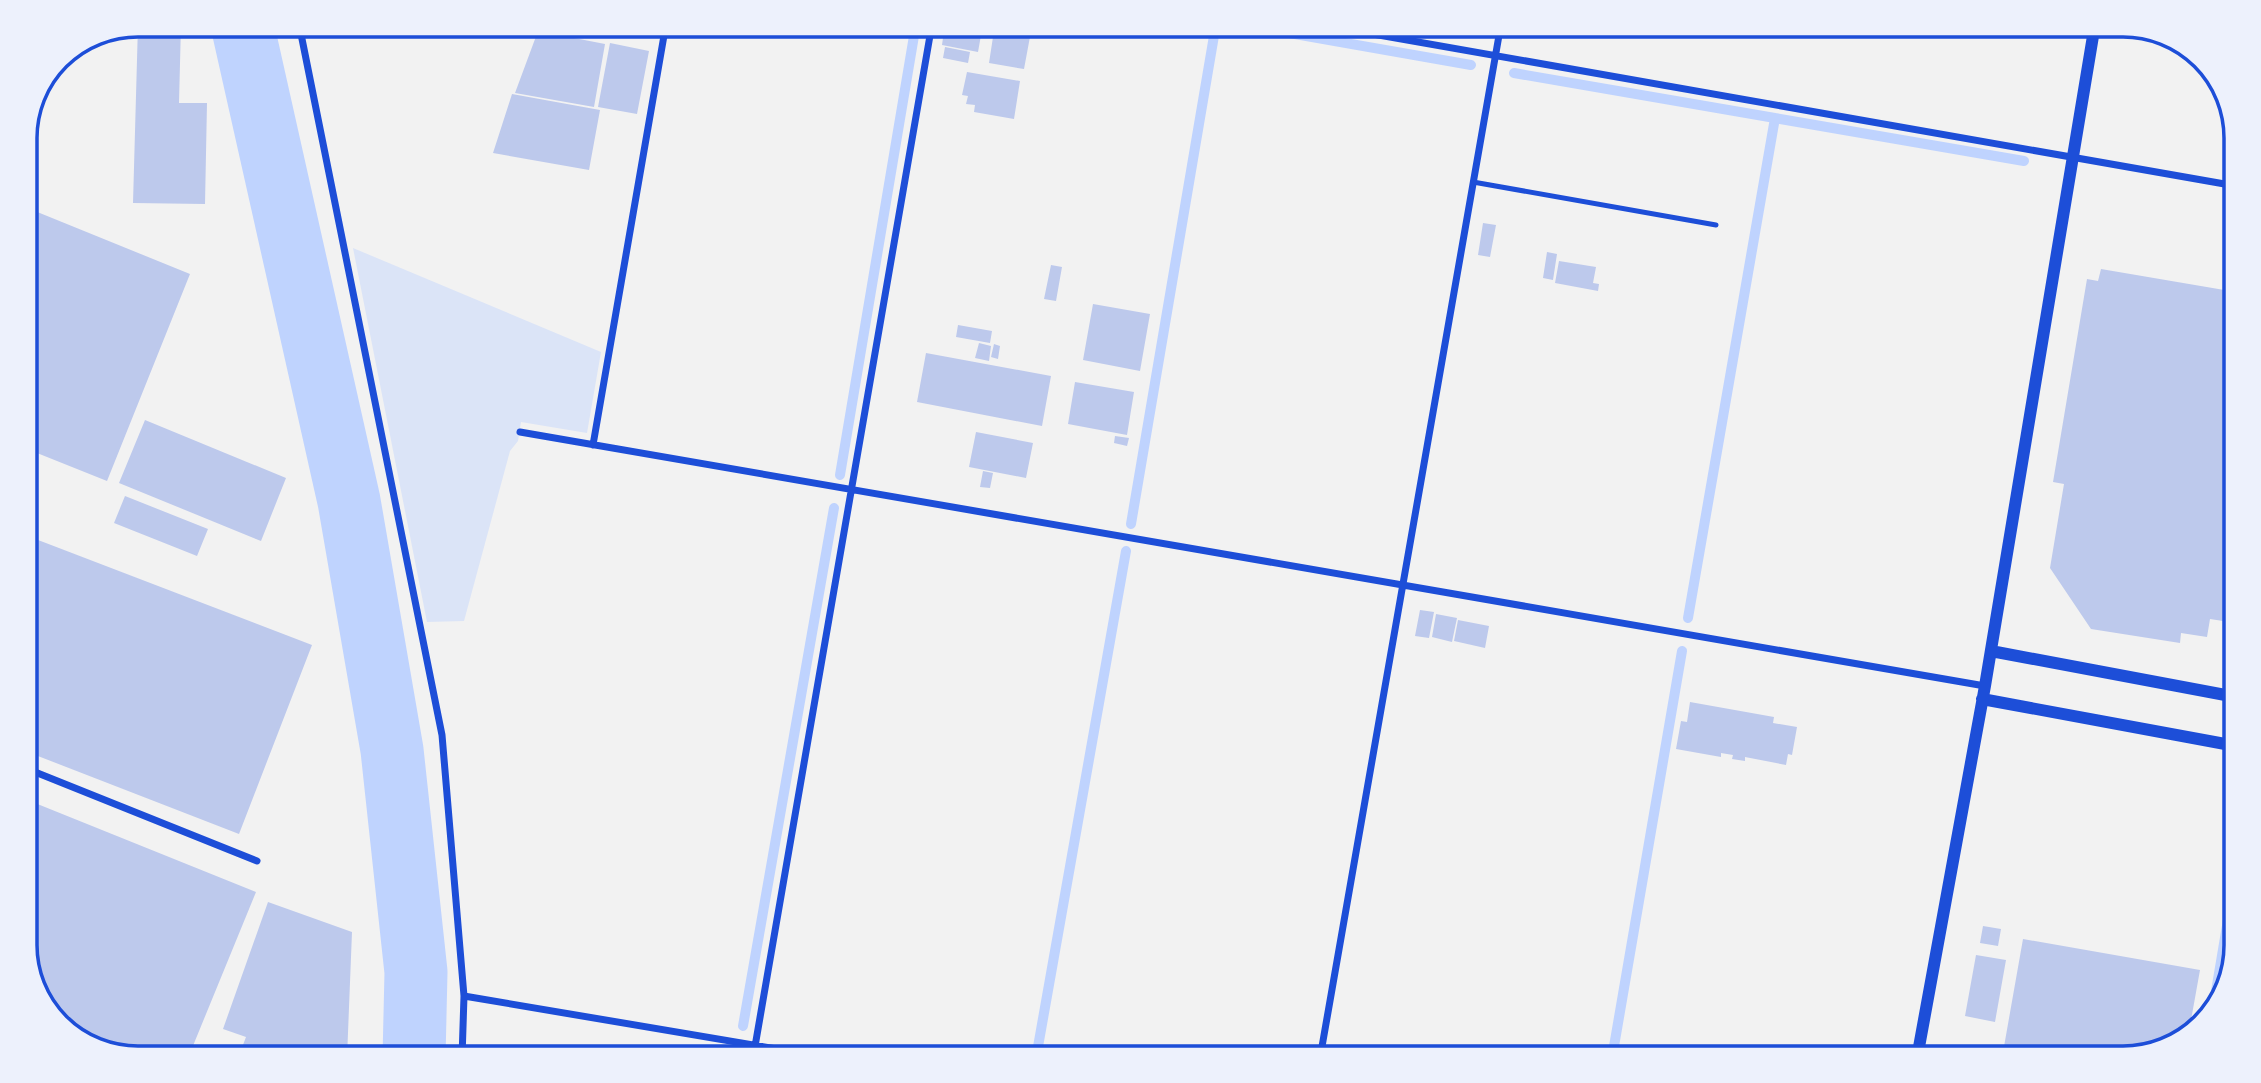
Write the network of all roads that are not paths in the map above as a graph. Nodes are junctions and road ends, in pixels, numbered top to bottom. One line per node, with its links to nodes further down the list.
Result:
1 (302, 37): 22 (street)
2 (664, 37): 13 (street)
3 (930, 37): 14 (street)
4 (1390, 37): 7 (street)
5 (1498, 37): 7 (street)
6 (2093, 37): 8 (street)
7 (1495, 55): 8 (street); 9 (street)
8 (2071, 159): 10 (street); 16 (street)
9 (1473, 182): 11 (lane); 15 (street)
10 (2224, 184)
11 (1716, 225)
12 (520, 432): 13 (street)
13 (593, 445): 14 (street)
14 (852, 491): 15 (street); 24 (street)
15 (1402, 586): 17 (street); 25 (street)
16 (1991, 651): 17 (street); 18 (street)
17 (1984, 693): 19 (street); 26 (street)
18 (2224, 695)
19 (2224, 743)
20 (37, 773): 21 (street)
21 (257, 861)
22 (464, 996): 23 (street); 24 (street)
23 (462, 1046)
24 (755, 1046)
25 (1322, 1046)
26 (1919, 1046)

